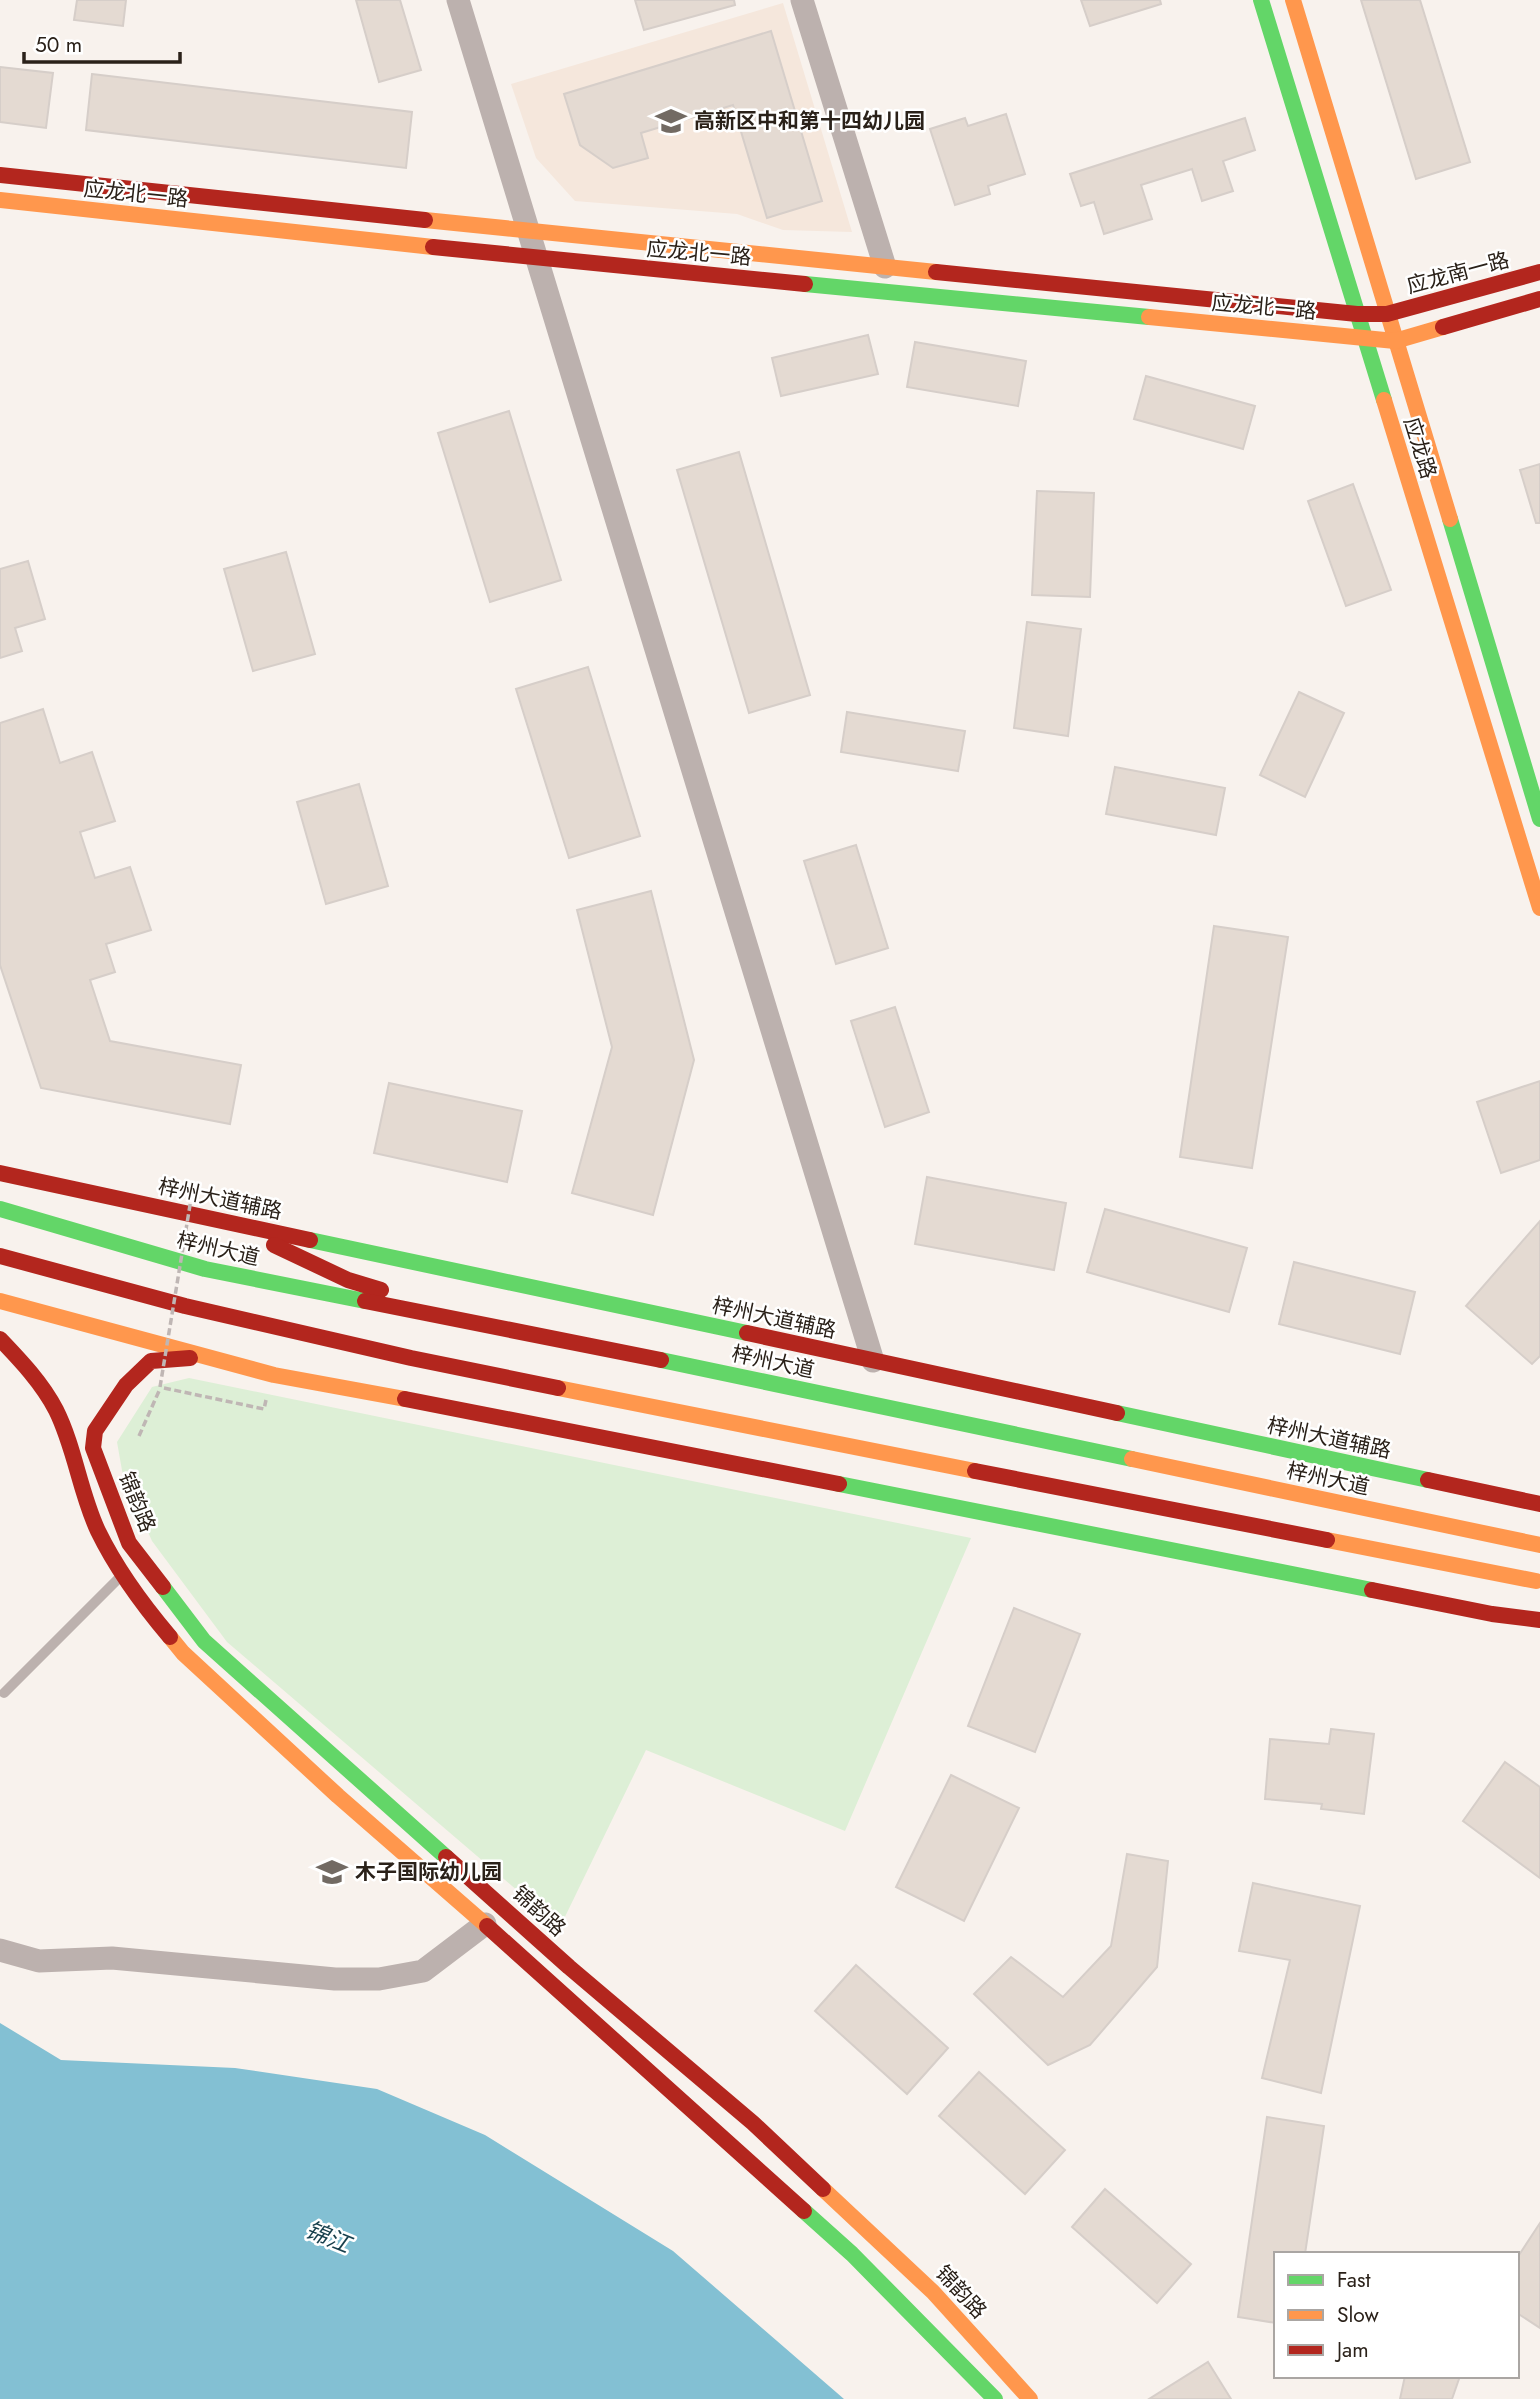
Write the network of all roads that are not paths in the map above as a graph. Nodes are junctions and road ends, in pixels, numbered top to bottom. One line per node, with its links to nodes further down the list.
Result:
1 (458, 0): 7 (street)
2 (802, 0): 9 (street)
3 (1261, 0): 12 (main road, 应龙路)
4 (1293, 0): 13 (main road, 应龙路)
5 (0, 175): 7 (main road, 应龙北一路)
6 (0, 200): 8 (main road, 应龙北一路)
7 (529, 231): 8 (street); 9 (main road, 应龙北一路)
8 (536, 258): 14 (main road, 应龙北一路); 26 (street)
9 (886, 267): 12 (main road, 应龙北一路)
10 (1540, 272): 13 (main road, 应龙南一路)
11 (1540, 299): 15 (main road)
12 (1357, 314): 13 (main road, 应龙北一路); 14 (main road, 应龙路)
13 (1387, 314): 15 (main road, 应龙路)
14 (1364, 338): 15 (main road, 应龙北一路); 17 (main road, 应龙路)
15 (1395, 341): 16 (main road, 应龙路)
16 (1540, 819)
17 (1540, 908)
18 (0, 1173): 20 (main road, 梓州大道辅路)
19 (0, 1209): 23 (main road, 梓州大道)
20 (219, 1220): 23 (main road); 26 (main road, 梓州大道辅路)
21 (0, 1256): 30 (main road)
22 (0, 1301): 25 (main road)
23 (492, 1327): 32 (main road, 梓州大道)
24 (0, 1339): 33 (main road)
25 (207, 1357): 27 (main road); 42 (main road, 锦韵路)
26 (873, 1361): 31 (main road, 梓州大道辅路)
27 (303, 1380): 28 (main road); 36 (main road)
28 (500, 1401)
29 (609, 1414): 30 (main road)
30 (812, 1439): 34 (main road)
31 (1540, 1504)
32 (1540, 1545)
33 (121, 1575): 38 (lane); 39 (main road)
34 (1536, 1581)
35 (1540, 1605): 36 (main road)
36 (1512, 1616): 37 (main road)
37 (1540, 1620)
38 (4, 1693)
39 (485, 1924): 40 (street); 41 (main road)
40 (0, 1950)
41 (995, 2399)
42 (1030, 2399)

